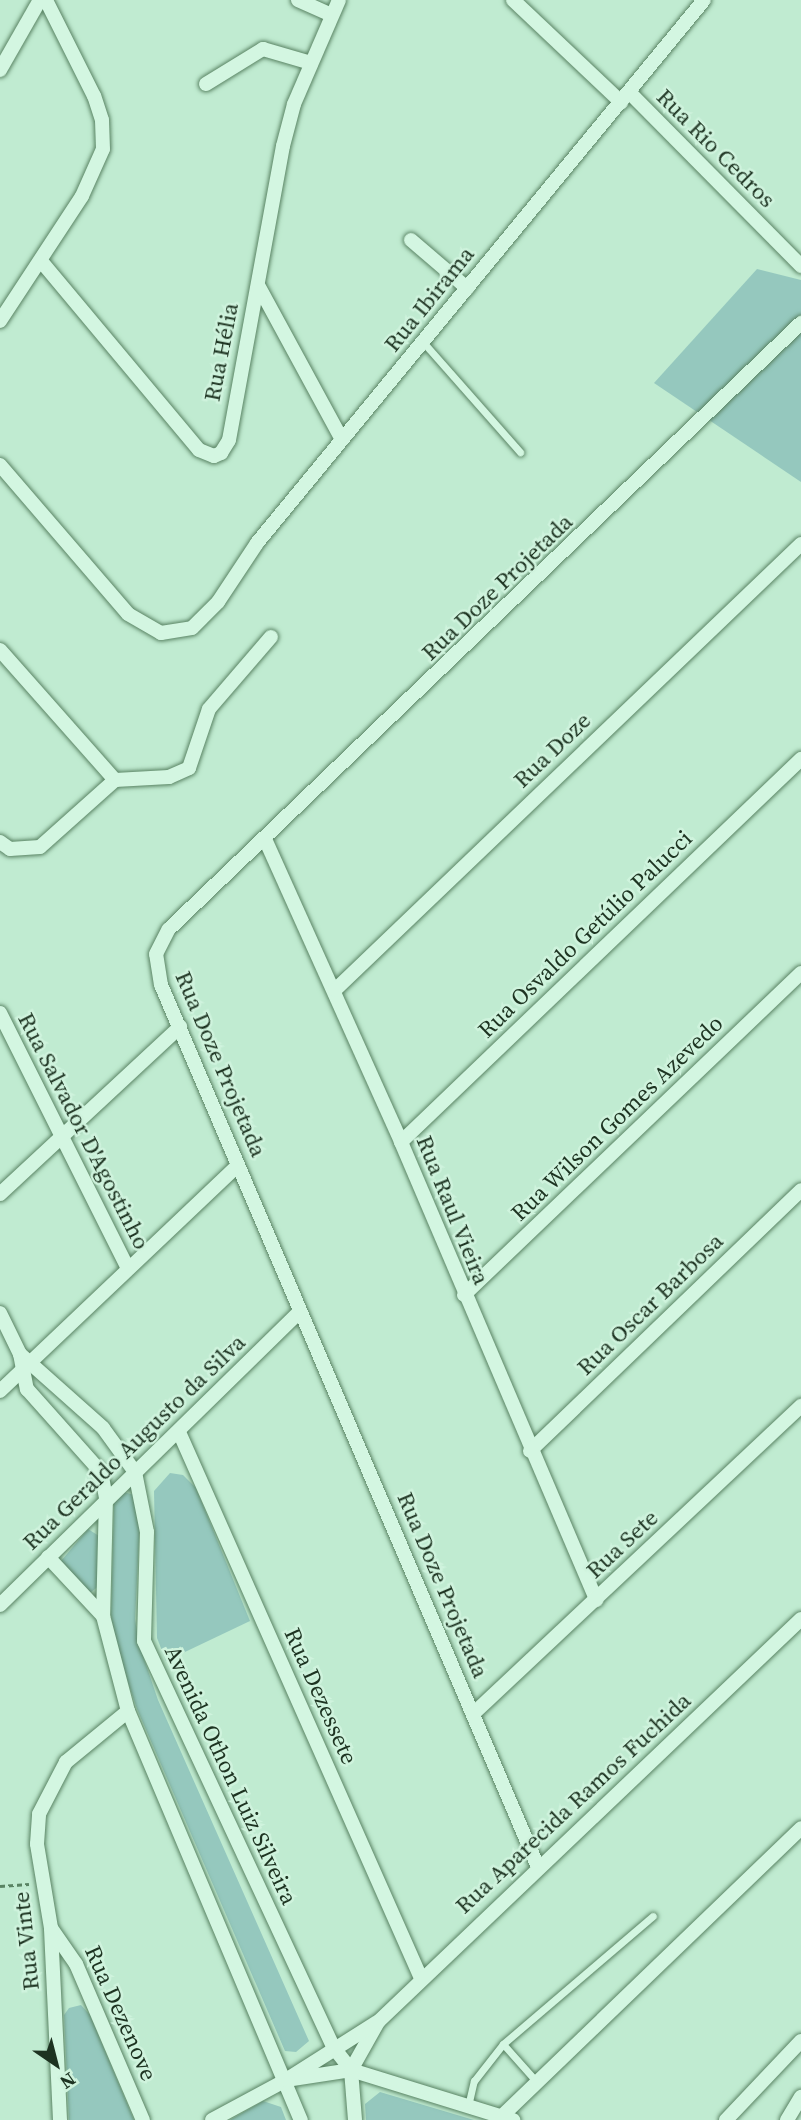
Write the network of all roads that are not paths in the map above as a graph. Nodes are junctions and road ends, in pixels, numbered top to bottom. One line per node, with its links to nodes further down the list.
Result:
1 (43, 0): 8 (street); 12 (street)
2 (299, 0): 6 (street)
3 (339, 0): 6 (street, Rua Hélia)
4 (513, 0): 10 (street, Rua Rio Cedros)
5 (704, 0): 10 (street, Rua Ibirama)
6 (332, 15): 7 (street, Rua Hélia)
7 (310, 63): 9 (street); 14 (street, Rua Hélia)
8 (0, 70)
9 (206, 84)
10 (625, 97): 13 (street, Rua Rio Cedros); 15 (street, Rua Ibirama)
11 (411, 240): 15 (street)
12 (41, 261): 14 (street, Rua Hélia); 16 (street)
13 (801, 266)
14 (258, 285): 19 (street)
15 (467, 288): 18 (street, Rua Ibirama)
16 (0, 321)
17 (801, 323): 27 (street, Rua Doze Projetada)
18 (423, 342): 19 (street, Rua Ibirama); 20 (lane)
19 (342, 440): 21 (street, Rua Ibirama)
20 (520, 452)
21 (0, 465)
22 (801, 544): 30 (street, Rua Doze)
23 (271, 637): 26 (street)
24 (0, 650): 26 (street)
25 (801, 760): 34 (street, Rua Osvaldo Getúlio Palucci)
26 (115, 780): 28 (street)
27 (265, 839): 30 (street, Rua Raul Vieira); 32 (street, Rua Doze Projetada)
28 (0, 842)
29 (801, 973): 39 (street, Rua Wilson Gomes Azevedo)
30 (335, 990): 34 (street, Rua Raul Vieira)
31 (0, 1013): 33 (street, Rua Salvador D'Agostinho)
32 (180, 1027): 33 (street); 35 (street, Rua Doze Projetada)
33 (61, 1139): 37 (street); 38 (street, Rua Salvador D'Agostinho)
34 (401, 1142): 39 (street, Rua Raul Vieira)
35 (238, 1166): 38 (street); 40 (street, Rua Doze Projetada)
36 (801, 1190): 46 (street, Rua Oscar Barbosa)
37 (0, 1194)
38 (128, 1269): 42 (street)
39 (464, 1295): 46 (street, Rua Raul Vieira)
40 (300, 1311): 45 (street, Rua Geraldo Augusto da Silva); 55 (street, Rua Doze Projetada)
41 (0, 1313): 42 (street, Avenida Othon Luiz Silveira)
42 (23, 1362): 43 (street); 47 (street, Avenida Othon Luiz Silveira); 48 (street, Avenida Othon Luiz Silveira)
43 (0, 1391)
44 (801, 1406): 50 (street, Rua Sete)
45 (179, 1432): 47 (street, Rua Geraldo Augusto da Silva); 60 (street, Rua Dezessete)
46 (530, 1451): 50 (street, Rua Raul Vieira)
47 (135, 1472): 48 (street, Rua Geraldo Augusto da Silva); 64 (street, Avenida Othon Luiz Silveira)
48 (106, 1497): 49 (street, Rua Geraldo Augusto da Silva); 52 (street, Avenida Othon Luiz Silveira)
49 (48, 1557): 51 (street, Rua Geraldo Augusto da Silva); 52 (street)
50 (596, 1600): 55 (street, Rua Sete)
51 (0, 1605)
52 (103, 1616): 54 (street, Avenida Othon Luiz Silveira)
53 (801, 1619): 57 (street, Rua Aparecida Ramos Fuchida)
54 (128, 1711): 59 (street, Rua Vinte); 66 (street, Avenida Othon Luiz Silveira)
55 (474, 1713): 57 (street, Rua Doze Projetada)
56 (801, 1828): 67 (street)
57 (538, 1867): 60 (street, Rua Aparecida Ramos Fuchida)
58 (653, 1916): 63 (lane)
59 (51, 1928): 71 (street, Rua Vinte); 72 (street, Rua Dezenove)
60 (421, 1978): 61 (street, Rua Aparecida Ramos Fuchida)
61 (379, 2021): 64 (street, Rua Aparecida Ramos Fuchida); 65 (street, Rua Aparecida Ramos Fuchida)
62 (801, 2041): 76 (street)
63 (503, 2044): 67 (lane); 69 (lane)
64 (334, 2048): 65 (street, Avenida Othon Luiz Silveira); 66 (street, Rua Aparecida Ramos Fuchida)
65 (351, 2070): 66 (street); 69 (street); 75 (street)
66 (286, 2080): 73 (street); 74 (street, Avenida Othon Luiz Silveira)
67 (536, 2081): 70 (street)
68 (801, 2097): 77 (street)
69 (468, 2106): 70 (street)
70 (507, 2118)
71 (60, 2120)
72 (143, 2120)
73 (212, 2120)
74 (301, 2120)
75 (355, 2120)
76 (726, 2120)
77 (787, 2120)

